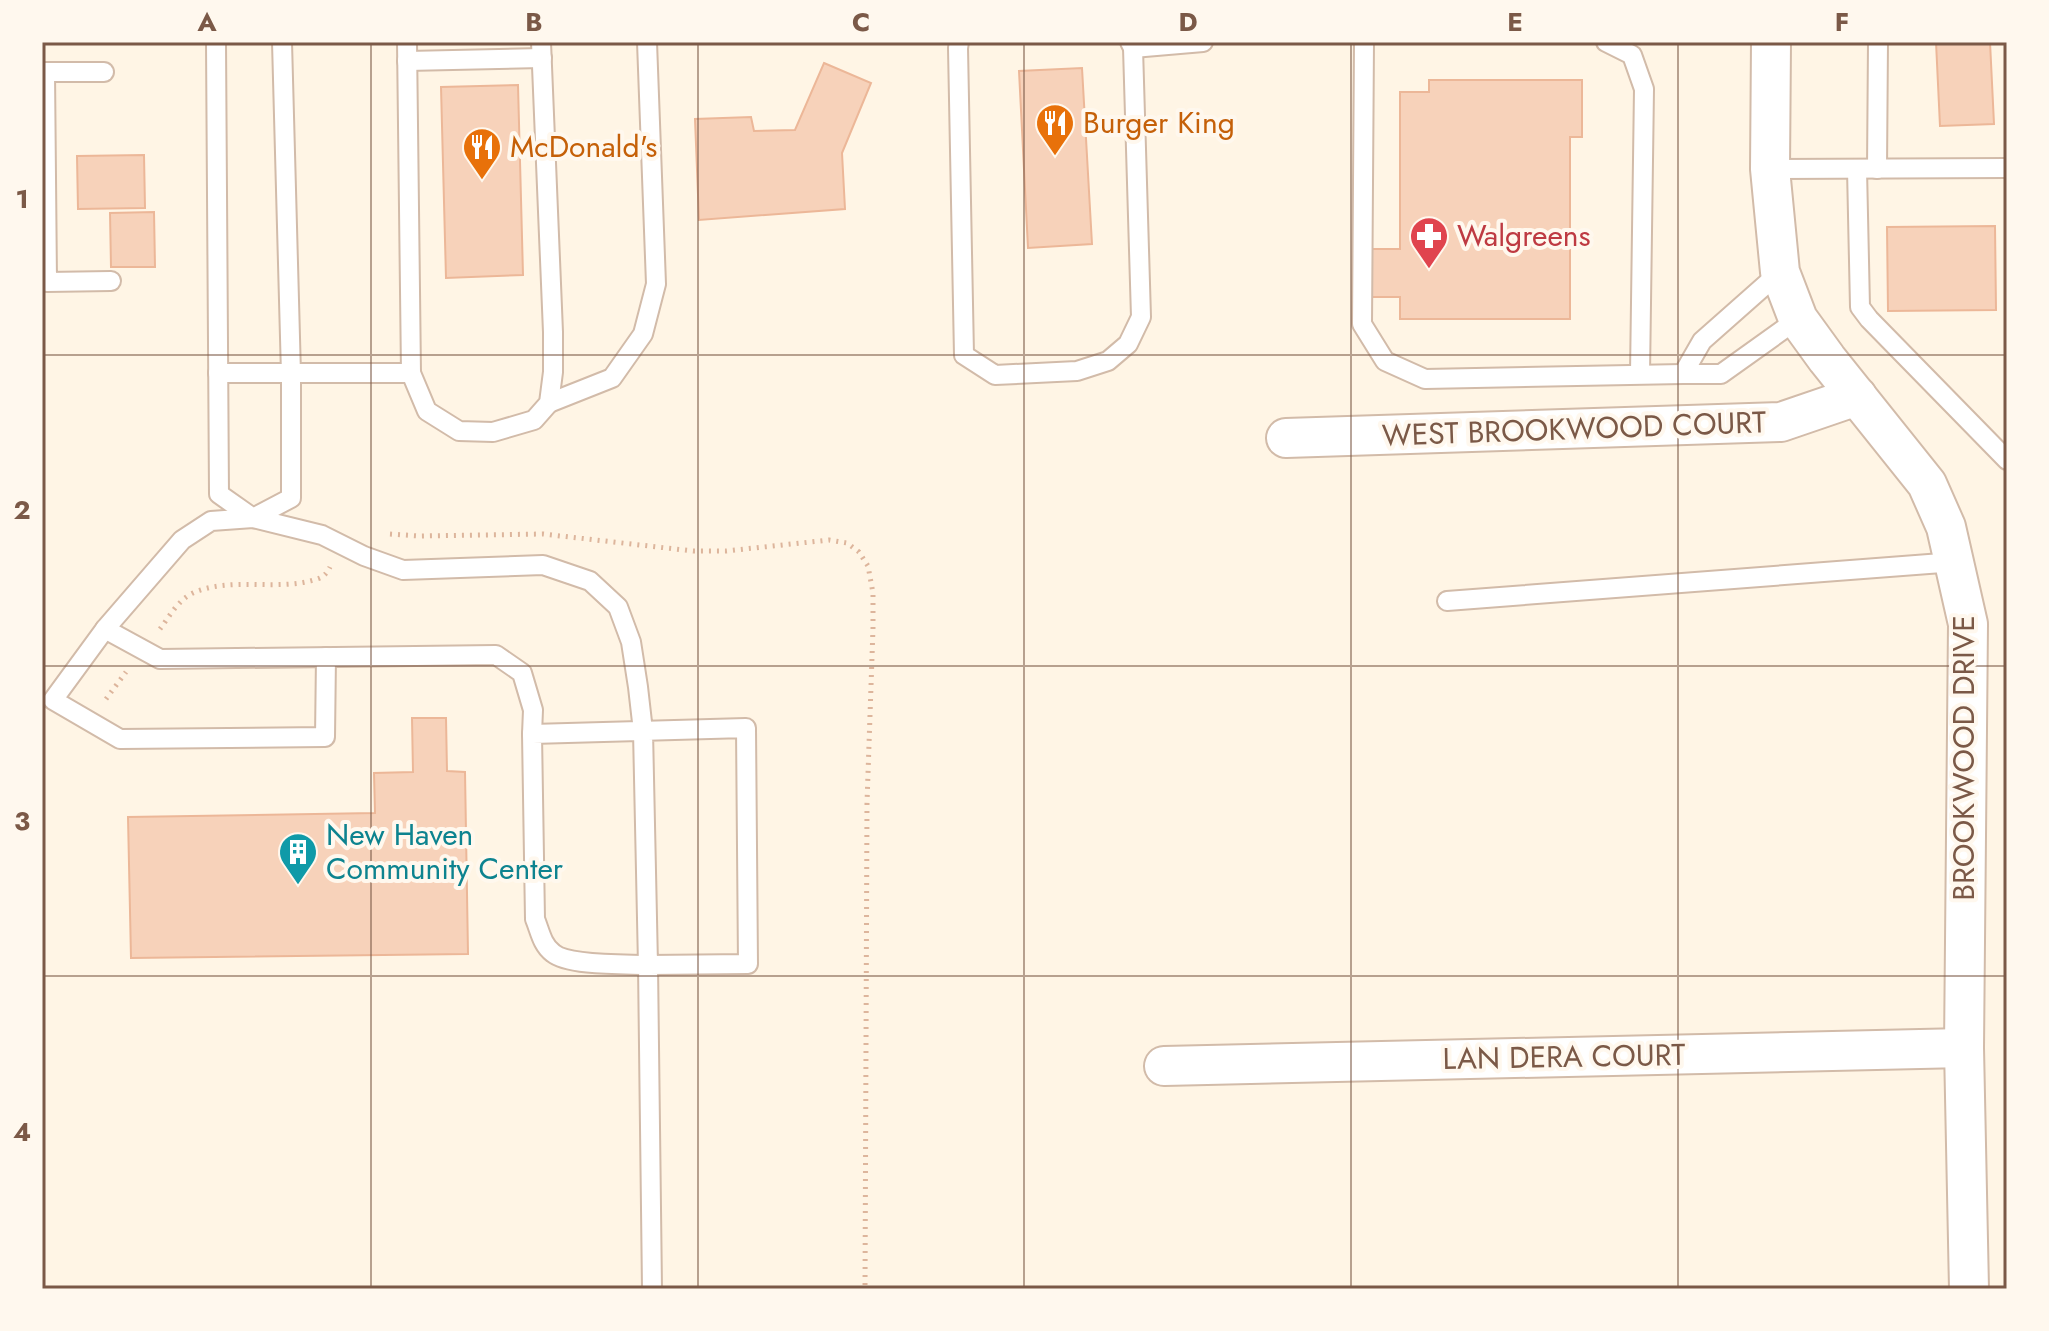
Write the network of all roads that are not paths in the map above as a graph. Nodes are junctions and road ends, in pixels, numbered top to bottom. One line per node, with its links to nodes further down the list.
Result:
1 (216, 42): 22 (lane)
2 (282, 42): 24 (lane)
3 (647, 42): 28 (lane)
4 (959, 42): 10 (lane)
5 (1203, 42): 10 (lane)
6 (1364, 42): 25 (lane)
7 (1606, 42): 25 (lane)
8 (1771, 42): 16 (street, BROOKWOOD DRIVE)
9 (1878, 42): 18 (lane)
10 (1132, 45)
11 (542, 50): 12 (lane); 28 (lane)
12 (407, 51): 23 (lane)
13 (44, 72): 14 (lane); 20 (lane)
14 (104, 72)
15 (2007, 168): 18 (lane)
16 (1770, 169): 17 (lane); 19 (street, BROOKWOOD DRIVE)
17 (1857, 169): 18 (lane); 30 (lane)
18 (1877, 169)
19 (1780, 272): 21 (street, BROOKWOOD DRIVE); 26 (lane)
20 (111, 281)
21 (1798, 319): 26 (lane); 27 (street, BROOKWOOD DRIVE)
22 (218, 373): 24 (lane); 31 (lane)
23 (411, 373): 24 (lane); 28 (lane)
24 (291, 374): 31 (lane)
25 (1640, 374): 26 (lane)
26 (1683, 374)
27 (1857, 396): 29 (street, WEST BROOKWOOD COURT); 32 (street, BROOKWOOD DRIVE)
28 (549, 403)
29 (1286, 438)
30 (2007, 460)
31 (253, 518): 34 (lane); 36 (lane)
32 (1955, 562): 33 (lane); 39 (street, BROOKWOOD DRIVE)
33 (1447, 601)
34 (105, 629): 35 (lane); 35 (lane)
35 (326, 657): 37 (lane)
36 (643, 731): 37 (lane); 38 (lane); 38 (lane)
37 (532, 734): 38 (lane)
38 (648, 965): 41 (lane)
39 (1964, 1048): 40 (street, LAN DERA COURT); 42 (street, BROOKWOOD DRIVE)
40 (1164, 1066)
41 (652, 1289)
42 (1969, 1289)

